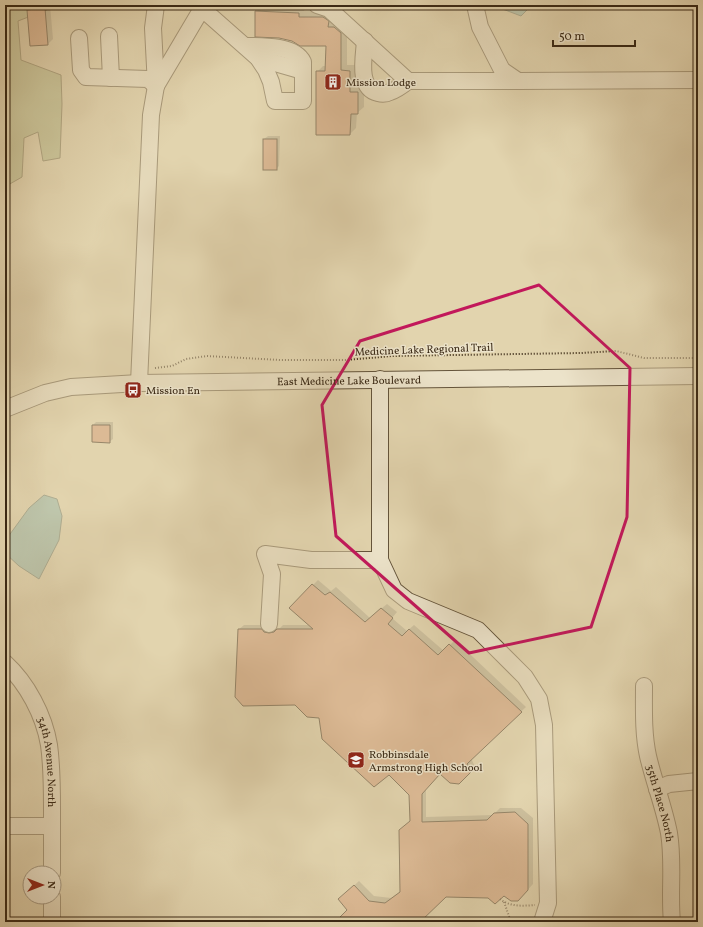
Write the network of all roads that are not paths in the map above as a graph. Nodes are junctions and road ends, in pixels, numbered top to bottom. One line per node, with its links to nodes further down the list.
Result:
1 (156, 5): 15 (street)
2 (317, 5): 7 (street)
3 (475, 5): 14 (street)
4 (201, 6): 8 (street); 15 (street)
5 (109, 36): 11 (street)
6 (79, 38): 11 (street)
7 (365, 41): 13 (street); 13 (street)
8 (245, 46): 9 (street); 10 (street)
9 (258, 58): 10 (street); 10 (street)
10 (304, 71)
11 (111, 78): 15 (street)
12 (698, 80): 14 (street)
13 (408, 81): 14 (street)
14 (518, 81)
15 (156, 86): 18 (street)
16 (698, 376): 17 (street, East Medicine Lake Boulevard)
17 (380, 379): 18 (street, East Medicine Lake Boulevard); 20 (street)
18 (139, 383): 19 (street, East Medicine Lake Boulevard)
19 (5, 408)
20 (380, 560): 21 (street); 31 (street)
21 (269, 624)
22 (5, 663): 27 (street, 34th Avenue North)
23 (644, 686): 25 (street, 35th Place North)
24 (698, 781): 25 (street)
25 (657, 789): 32 (street, 35th Place North)
26 (5, 826): 27 (street)
27 (52, 826): 28 (street, 34th Avenue North)
28 (52, 865)
29 (52, 905): 30 (street)
30 (52, 922)
31 (542, 922)
32 (672, 922)

